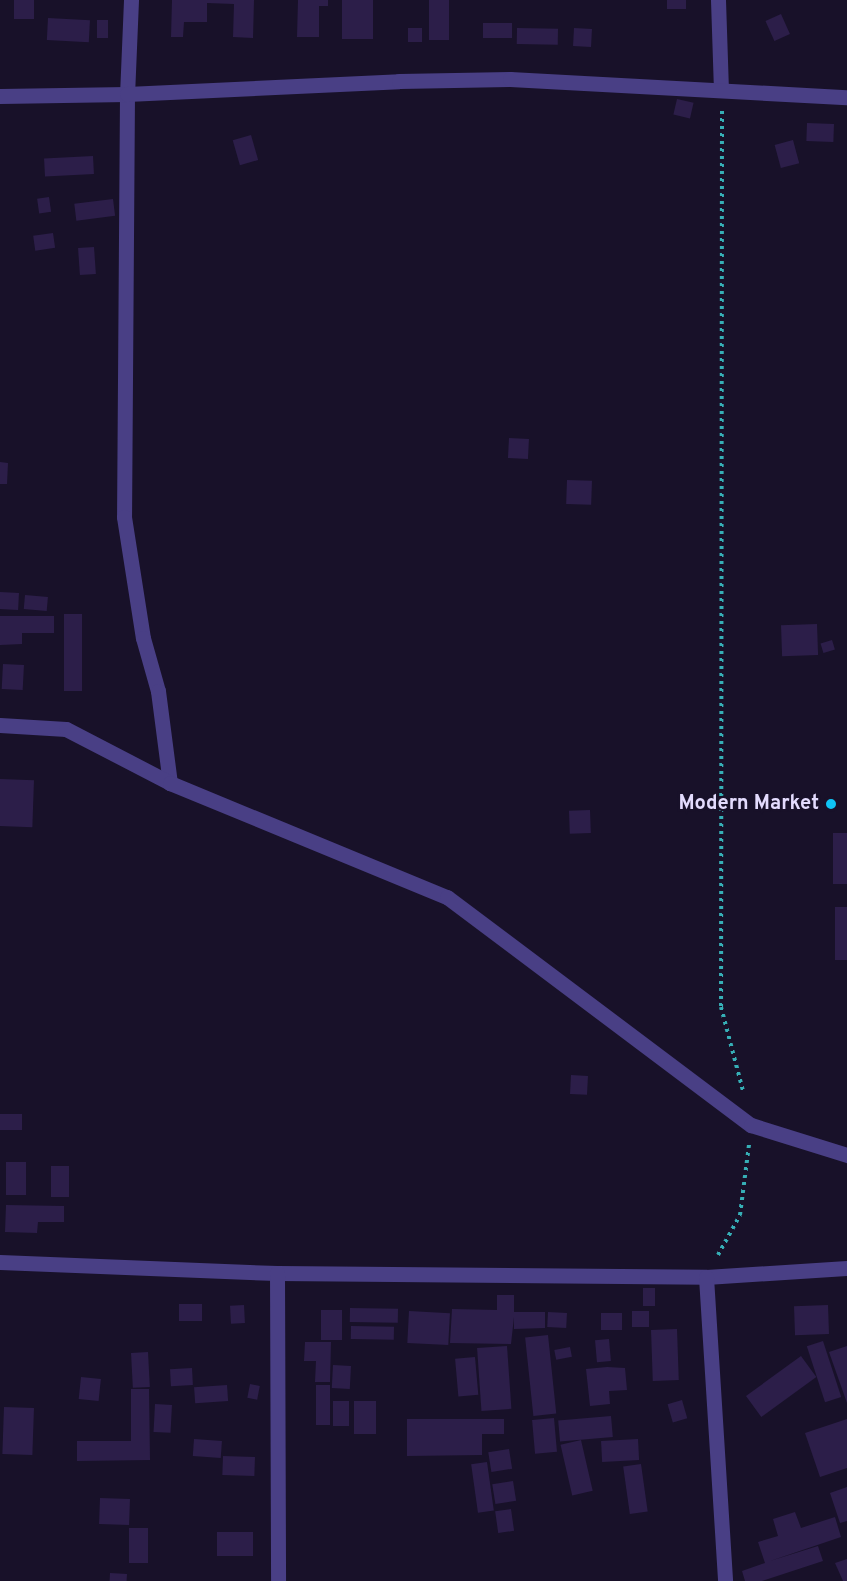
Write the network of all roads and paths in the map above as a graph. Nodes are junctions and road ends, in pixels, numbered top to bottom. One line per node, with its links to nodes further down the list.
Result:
1 (131, 0): 4 (street)
2 (718, 0): 3 (street)
3 (721, 90): 4 (street); 6 (street); 9 (path)
4 (127, 94): 5 (street); 8 (street)
5 (0, 96)
6 (847, 98)
7 (0, 726): 8 (street)
8 (170, 783): 9 (street)
9 (751, 1125): 10 (street); 14 (path)
10 (847, 1155)
11 (0, 1262): 13 (street)
12 (847, 1268): 14 (street)
13 (277, 1273): 14 (street); 15 (street)
14 (706, 1277): 16 (street)
15 (278, 1581)
16 (725, 1581)

